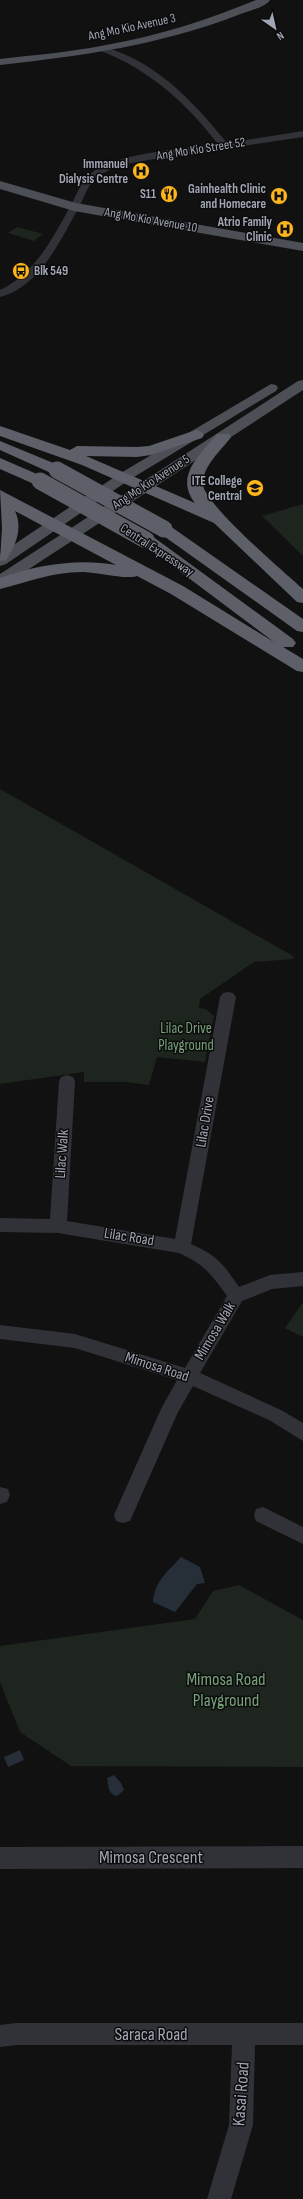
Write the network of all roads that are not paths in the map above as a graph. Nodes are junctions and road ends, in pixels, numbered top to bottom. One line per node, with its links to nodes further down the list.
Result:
1 (245, 0): 6 (main road, Ang Mo Kio Avenue 3)
2 (265, 0): 3 (main road, Ang Mo Kio Avenue 3)
3 (126, 45): 4 (main road, Ang Mo Kio Avenue 3); 5 (street)
4 (104, 49): 5 (street); 7 (main road, Ang Mo Kio Avenue 3)
5 (123, 57): 9 (street)
6 (0, 58)
7 (0, 62)
8 (303, 134): 9 (street, Ang Mo Kio Street 52)
9 (222, 146): 12 (street, Ang Mo Kio Street 52)
10 (0, 185): 12 (main road, Ang Mo Kio Avenue 10)
11 (0, 190): 12 (main road, Ang Mo Kio Avenue 10)
12 (74, 208): 13 (main road, Ang Mo Kio Avenue 10); 14 (main road, Ang Mo Kio Avenue 10); 15 (street, Ang Mo Kio Street 52)
13 (303, 247)
14 (303, 251)
15 (0, 294)
16 (303, 371): 19 (main road, Ang Mo Kio Avenue 5)
17 (303, 384): 20 (main road, Ang Mo Kio Avenue 5)
18 (0, 431): 22 (highway)
19 (196, 435): 22 (highway); 24 (main road, Ang Mo Kio Avenue 5)
20 (223, 437): 25 (main road, Ang Mo Kio Avenue 5); 28 (highway)
21 (0, 444): 36 (highway, Central Expressway, bridge)
22 (58, 450): 24 (highway)
23 (0, 463): 37 (highway, Central Expressway, bridge)
24 (124, 477): 25 (highway); 29 (main road, Ang Mo Kio Avenue 5)
25 (145, 486): 28 (highway); 30 (main road, Ang Mo Kio Avenue 5)
26 (0, 495): 29 (highway)
27 (0, 502): 31 (highway)
28 (221, 520): 35 (highway)
29 (52, 526): 30 (highway); 32 (main road, Ang Mo Kio Avenue 5)
30 (69, 535): 33 (highway); 34 (main road, Ang Mo Kio Avenue 5)
31 (0, 556)
32 (0, 561)
33 (153, 578): 34 (highway); 38 (highway)
34 (0, 582)
35 (303, 598)
36 (303, 627)
37 (303, 656)
38 (303, 668)
39 (228, 997): 43 (street, Lilac Drive)
40 (67, 1081): 42 (street, Lilac Walk)
41 (0, 1225): 42 (street, Lilac Road)
42 (58, 1226): 43 (street, Lilac Road)
43 (182, 1247): 45 (street, Lilac Road)
44 (303, 1279): 45 (street, Mimosa Walk)
45 (236, 1296): 47 (street, Mimosa Walk)
46 (0, 1332): 47 (street, Mimosa Road)
47 (188, 1376): 48 (street, Mimosa Road); 49 (street, Mimosa Walk)
48 (303, 1433)
49 (123, 1515)
50 (263, 1515): 51 (street)
51 (303, 1536)
52 (303, 1857): 53 (street, Mimosa Crescent)
53 (0, 1858)
54 (244, 2034): 55 (street, Saraca Road); 56 (street, Saraca Road); 57 (street, Kasai Road)
55 (303, 2034)
56 (0, 2036)
57 (219, 2199)

